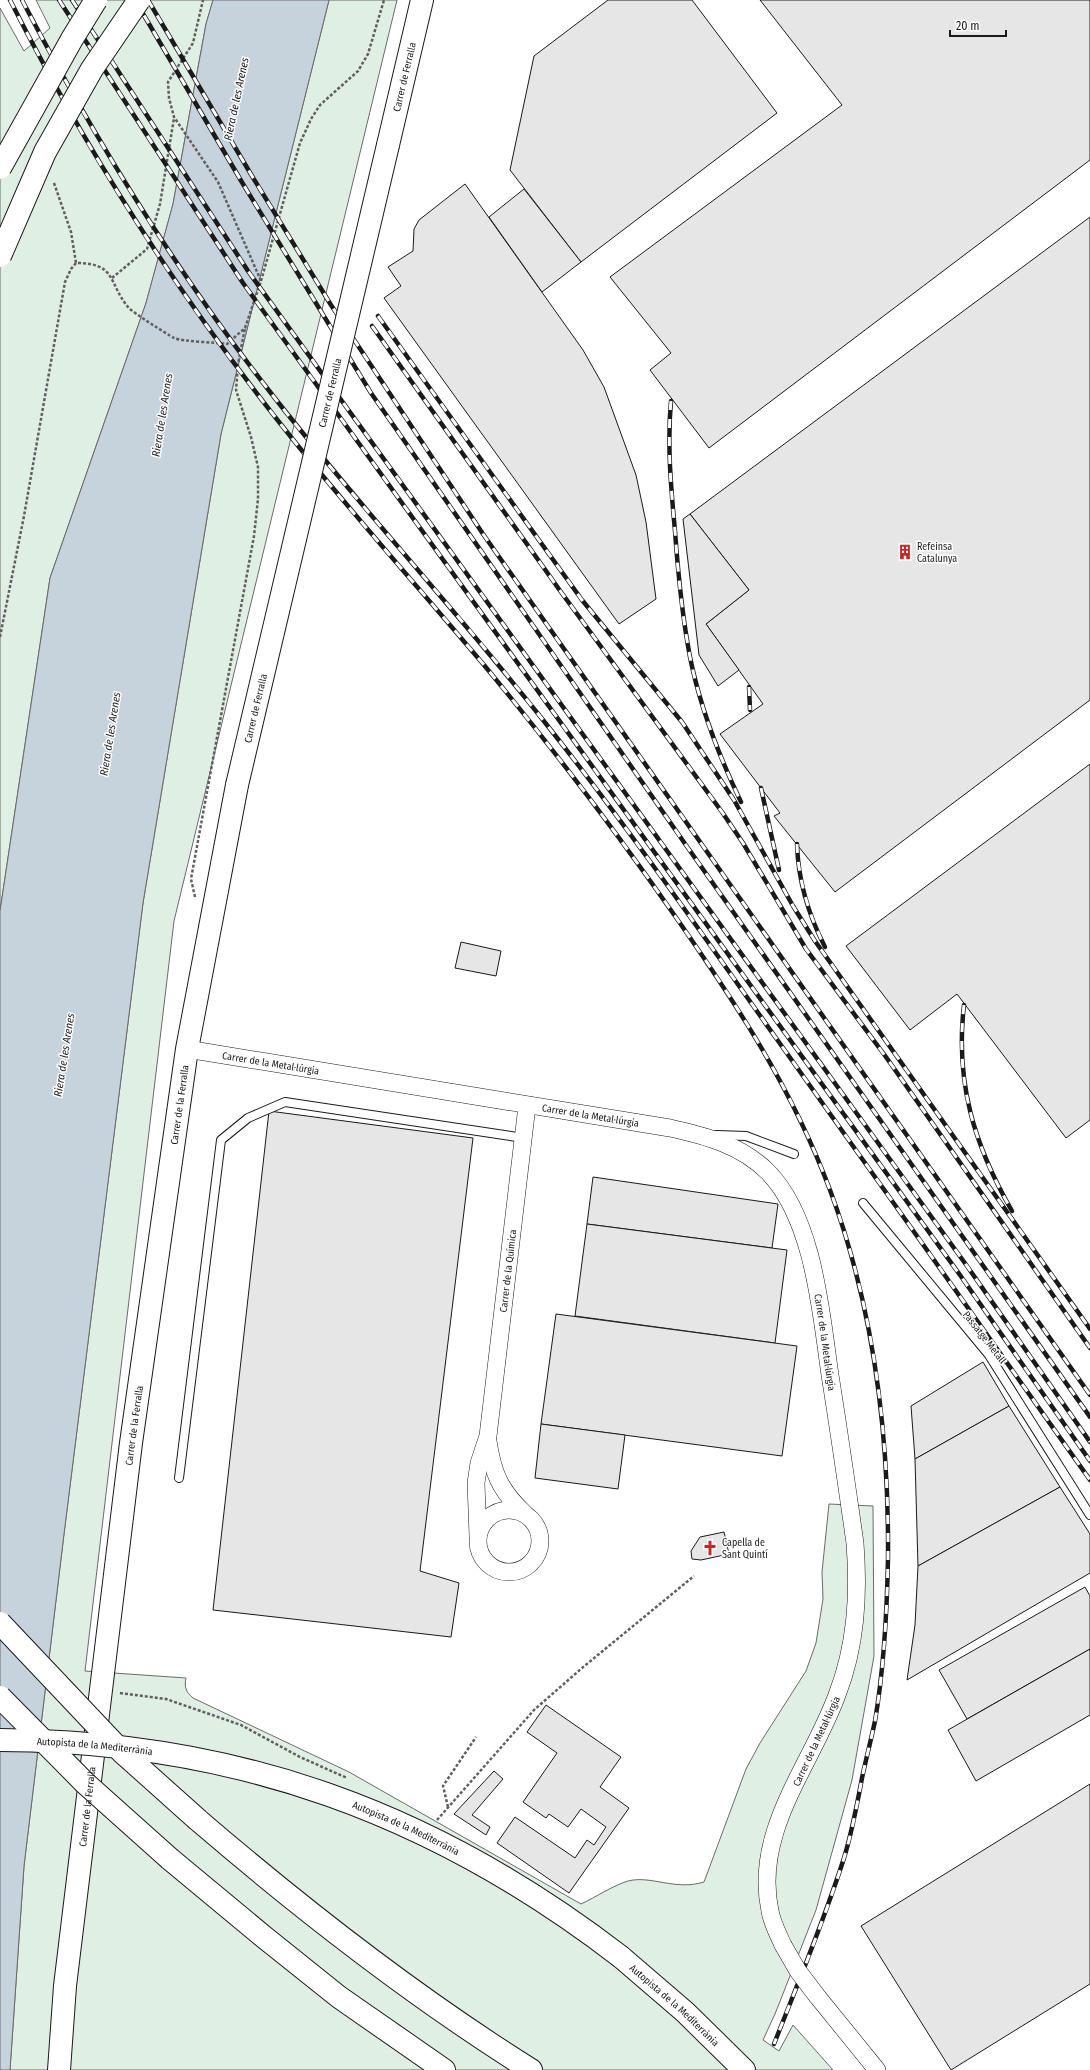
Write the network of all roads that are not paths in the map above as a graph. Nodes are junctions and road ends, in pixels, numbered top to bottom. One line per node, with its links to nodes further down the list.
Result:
1 (96, 0): 4 (main road, bridge)
2 (139, 0): 5 (main road, bridge)
3 (422, 0): 6 (main road, Carrer de Ferralla, bridge)
4 (0, 168)
5 (0, 256)
6 (237, 785): 7 (main road, Carrer de la Ferralla)
7 (187, 1049): 8 (street, Carrer de la Metal·lúrgia); 21 (main road, Carrer de la Ferralla)
8 (527, 1106): 9 (street, Carrer de la Metal·lúrgia); 10 (street, Carrer de la Química)
9 (700, 1135): 11 (lane); 25 (street, Carrer de la Metal·lúrgia, bridge)
10 (524, 1138): 13 (street, Carrer de la Química); 14 (lane)
11 (794, 1154)
12 (863, 1203): 16 (lane, Passatge Metall)
13 (488, 1436): 15 (street, Carrer de la Química); 17 (street, Carrer de la Química)
14 (179, 1478)
15 (524, 1514): 17 (street); 17 (street)
16 (1090, 1515)
17 (478, 1536)
18 (0, 1623): 23 (main road, bridge)
19 (0, 1697): 22 (main road, bridge)
20 (0, 1740): 24 (main road, Autopista de la Mediterrània, bridge)
21 (59, 2070)
22 (444, 2070)
23 (531, 2070)
24 (744, 2070)
25 (876, 2070)

